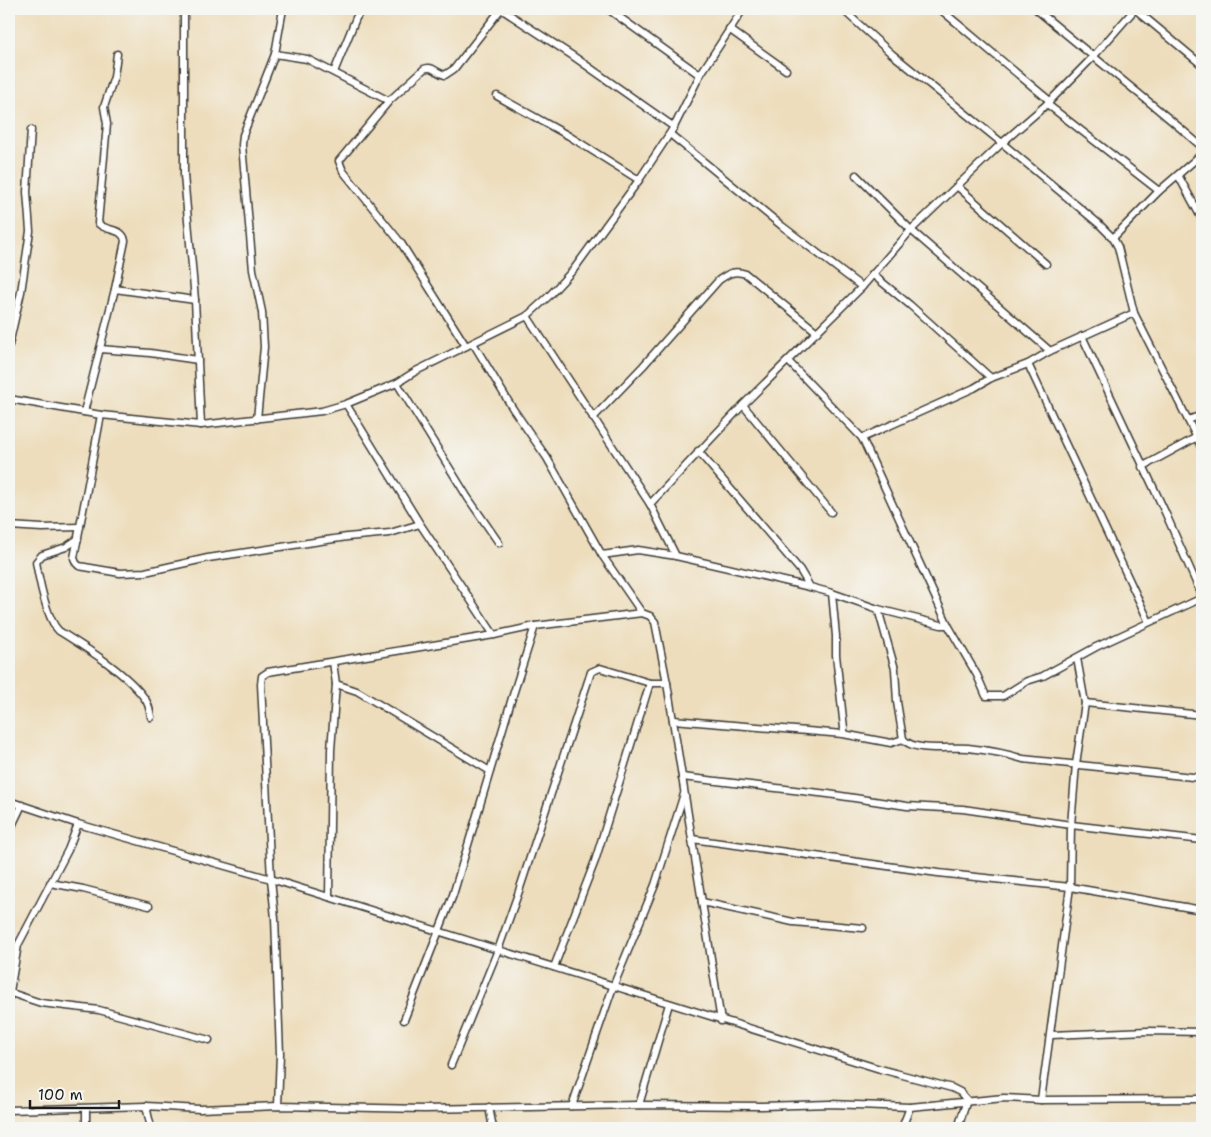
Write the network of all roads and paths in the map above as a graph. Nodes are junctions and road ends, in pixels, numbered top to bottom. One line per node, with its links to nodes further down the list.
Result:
1 (184, 9): 40 (street)
2 (283, 9): 13 (street)
3 (362, 9): 17 (street)
4 (501, 9): 20 (street); 22 (street)
5 (608, 9): 18 (street)
6 (742, 9): 11 (street)
7 (842, 9): 25 (street)
8 (1036, 9): 14 (street)
9 (1135, 9): 14 (street); 15 (street)
10 (943, 10): 21 (street)
11 (729, 29): 16 (street); 18 (street)
12 (117, 54): 39 (street)
13 (275, 54): 17 (street); 62 (street)
14 (1093, 57): 21 (street); 26 (street)
15 (1202, 65)
16 (786, 70)
17 (334, 72): 20 (street)
18 (700, 75): 22 (street)
19 (497, 96): 30 (street)
20 (389, 101): 47 (street)
21 (1048, 103): 25 (street); 32 (street)
22 (674, 127): 24 (street)
23 (31, 130): 46 (street)
24 (670, 134): 30 (street); 38 (street)
25 (1002, 143): 31 (street); 35 (street)
26 (1202, 147)
27 (1202, 154): 28 (street)
28 (1178, 174): 32 (street); 33 (street)
29 (856, 175): 34 (street)
30 (639, 180): 42 (street)
31 (958, 186): 34 (street); 36 (street)
32 (1159, 191): 35 (street)
33 (1202, 218)
34 (911, 230): 37 (street); 49 (street)
35 (1113, 238): 41 (street)
36 (1046, 264)
37 (872, 274): 38 (street); 53 (street)
38 (862, 287): 43 (street)
39 (116, 289): 40 (street); 48 (street)
40 (195, 300): 50 (street)
41 (1134, 313): 44 (street); 63 (street)
42 (527, 316): 45 (street); 61 (street)
43 (817, 332): 51 (street); 61 (street)
44 (1082, 336): 49 (street); 69 (street)
45 (473, 343): 47 (street); 77 (street)
46 (9, 344)
47 (466, 346): 54 (street)
48 (100, 349): 50 (street); 58 (street)
49 (1050, 350): 52 (street)
50 (198, 360): 64 (street)
51 (788, 361): 57 (street); 66 (street)
52 (1028, 364): 53 (street); 84 (street)
53 (991, 378): 66 (street)
54 (397, 383): 56 (street); 76 (street)
55 (9, 399): 58 (street)
56 (346, 404): 62 (street); 72 (street)
57 (743, 405): 68 (street); 71 (street)
58 (84, 412): 59 (street)
59 (101, 415): 64 (street); 74 (street)
60 (1202, 415): 63 (street)
61 (593, 418): 70 (street)
62 (257, 419): 64 (street)
63 (1188, 420): 65 (street)
64 (201, 425)
65 (1197, 437): 67 (street); 69 (street)
66 (862, 438): 85 (street)
67 (1202, 448)
68 (698, 451): 70 (street); 79 (street)
69 (1142, 467): 81 (street)
70 (650, 504): 78 (street)
71 (832, 512)
72 (420, 524): 75 (street); 87 (street)
73 (9, 526): 74 (street)
74 (80, 527): 75 (street)
75 (78, 539): 95 (street)
76 (499, 543)
77 (602, 555): 78 (street); 83 (street)
78 (676, 556): 79 (street)
79 (810, 587): 80 (street)
80 (832, 593): 82 (street); 97 (street)
81 (1202, 597): 84 (street)
82 (878, 609): 85 (street); 98 (street)
83 (642, 613): 86 (street); 91 (street)
84 (1149, 622): 88 (street)
85 (948, 625): 88 (street)
86 (535, 626): 87 (street); 100 (street)
87 (494, 635): 89 (street)
88 (1077, 658): 93 (street)
89 (333, 662): 92 (street); 111 (street)
90 (650, 683): 91 (street); 120 (street); 121 (street)
91 (667, 683): 96 (street)
92 (336, 684): 100 (street); 114 (street)
93 (1085, 702): 94 (street); 99 (street)
94 (1202, 715)
95 (151, 717)
96 (673, 720): 97 (street); 101 (street)
97 (843, 734): 98 (street)
98 (903, 739): 99 (street)
99 (1076, 764): 102 (street); 107 (street)
100 (490, 771): 119 (street)
101 (682, 777): 103 (street); 107 (street)
102 (1202, 778)
103 (684, 791): 109 (street); 122 (street)
104 (9, 801): 105 (street)
105 (22, 805): 106 (street); 108 (street)
106 (78, 824): 111 (street); 112 (street)
107 (1071, 825): 110 (street); 113 (street)
108 (9, 832)
109 (692, 839): 113 (street); 115 (street)
110 (1202, 840)
111 (271, 879): 114 (street); 136 (street)
112 (50, 884): 116 (street); 123 (street)
113 (1070, 888): 117 (street); 128 (street)
114 (329, 897): 119 (street)
115 (702, 902): 118 (street); 126 (street)
116 (149, 906)
117 (1202, 910)
118 (863, 928)
119 (439, 931): 120 (street); 125 (street)
120 (498, 950): 121 (street); 130 (street)
121 (554, 967): 122 (street)
122 (613, 987): 124 (street); 137 (street)
123 (10, 995): 129 (street)
124 (669, 1004): 126 (street); 134 (street)
125 (404, 1020)
126 (722, 1021): 132 (street)
127 (1202, 1032): 128 (street)
128 (1051, 1035): 133 (street)
129 (209, 1040)
130 (451, 1065)
131 (1202, 1099): 133 (street)
132 (966, 1100): 133 (street); 138 (street); 146 (street)
133 (1041, 1100)
134 (639, 1105): 137 (street); 138 (street)
135 (146, 1106): 136 (street); 140 (street); 143 (street)
136 (278, 1106): 139 (street)
137 (572, 1106): 139 (street)
138 (910, 1106): 145 (street)
139 (489, 1107): 144 (street)
140 (86, 1109): 141 (street); 142 (street)
141 (9, 1110)
142 (86, 1128)
143 (151, 1128)
144 (493, 1128)
145 (902, 1128)
146 (958, 1128)

